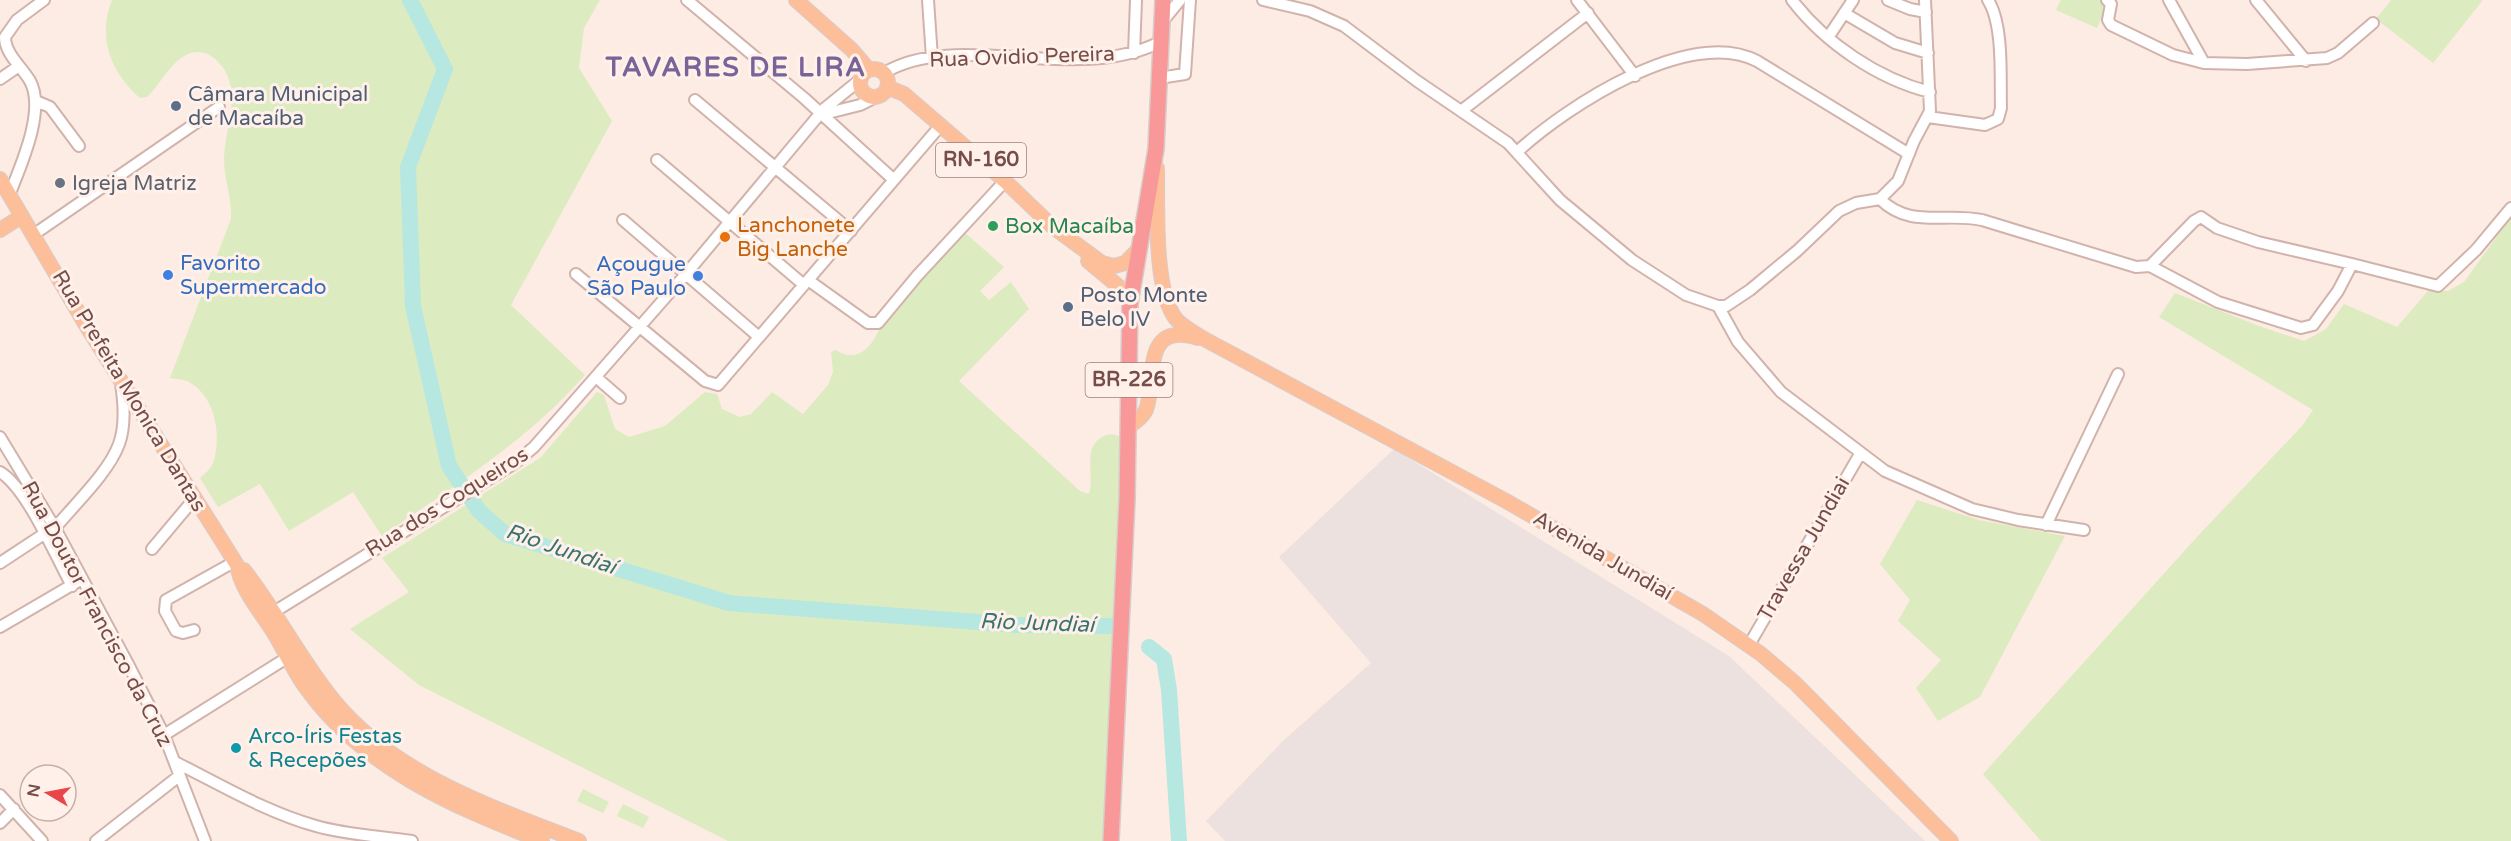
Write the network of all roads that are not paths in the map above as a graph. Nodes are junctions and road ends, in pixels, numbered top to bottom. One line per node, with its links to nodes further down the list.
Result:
1 (43, 0): 32 (street)
2 (687, 0): 44 (street)
3 (795, 0): 33 (main road)
4 (928, 0): 29 (street)
5 (1136, 0): 28 (street)
6 (1163, 0): 23 (highway, BR-226)
7 (1180, 0): 23 (street)
8 (1190, 0): 35 (street)
9 (1263, 0): 43 (street)
10 (1577, 0): 21 (street)
11 (1792, 0): 25 (street)
12 (1852, 0): 22 (street)
13 (1888, 0): 20 (street)
14 (1925, 0): 20 (street)
15 (1988, 0): 45 (street)
16 (2107, 0): 31 (street)
17 (2169, 0): 31 (street)
18 (2271, 0): 19 (street)
19 (2259, 4): 30 (street)
20 (1926, 12): 27 (street)
21 (1588, 14): 34 (street); 43 (street)
22 (1844, 14): 25 (street); 27 (street)
23 (1161, 22): 26 (highway, BR-226)
24 (2373, 24): 30 (street)
25 (1829, 36): 38 (street)
26 (1161, 42): 28 (street, Rua Ovidio Pereira); 35 (highway, BR-226)
27 (1928, 52): 38 (street)
28 (1134, 53): 29 (street, Rua Ovidio Pereira)
29 (932, 58): 37 (street, Rua Ovidio Pereira)
30 (2306, 61): 31 (street)
31 (2204, 63)
32 (20, 66): 36 (street); 41 (street)
33 (865, 75): 37 (main road, RN-160); 39 (main road); 44 (street, Rua dos Coqueiros)
34 (1635, 76): 49 (street); 50 (street)
35 (1159, 78): 48 (highway, BR-226)
36 (0, 79)
37 (885, 80): 39 (main road); 46 (main road, RN-160)
38 (1930, 92): 45 (street)
39 (876, 97): 44 (street)
40 (695, 100): 52 (street)
41 (36, 101): 47 (street); 56 (street)
42 (219, 107): 64 (street)
43 (1461, 111): 49 (street)
44 (820, 115): 52 (street, Rua dos Coqueiros); 54 (street)
45 (1928, 117): 50 (street)
46 (941, 125): 54 (street); 55 (main road, RN-160)
47 (79, 146)
48 (1156, 149): 66 (highway, BR-226); 76 (main road, Avenida Jundiaí)
49 (1517, 152): 73 (street)
50 (1909, 154): 57 (street)
51 (657, 160): 61 (street)
52 (774, 169): 61 (street, Rua dos Coqueiros); 63 (street)
53 (0, 179): 56 (main road, Rua Prefeita Monica Dantas)
54 (894, 180): 63 (street)
55 (1005, 181): 65 (main road, RN-160); 71 (street)
56 (10, 194): 59 (main road, Rua Prefeita Monica Dantas)
57 (1880, 199): 68 (street); 73 (street)
58 (2511, 208): 67 (street)
59 (22, 216): 62 (main road); 64 (main road, Rua Prefeita Monica Dantas)
60 (623, 220): 70 (street)
61 (730, 222): 70 (street, Rua dos Coqueiros); 71 (street)
62 (0, 230)
63 (851, 231): 71 (street)
64 (33, 235): 79 (main road, Rua Prefeita Monica Dantas)
65 (1070, 241): 66 (main road, RN-160); 72 (main road, RN-160)
66 (1138, 250): 72 (highway, BR-226)
67 (2352, 264): 68 (street); 68 (street)
68 (2150, 266)
69 (576, 274): 74 (street)
70 (686, 274): 74 (street, Rua dos Coqueiros); 75 (street)
71 (806, 283): 75 (street)
72 (1130, 304): 81 (highway, BR-226)
73 (1718, 306): 83 (street)
74 (640, 327): 75 (street); 78 (street, Rua dos Coqueiros)
75 (759, 337)
76 (1206, 340): 81 (main road, Avenida Jundiaí); 98 (main road, Avenida Jundiaí)
77 (2118, 374): 86 (street)
78 (597, 378): 80 (street); 95 (street, Rua dos Coqueiros)
79 (121, 381): 85 (main road, Rua Prefeita Monica Dantas); 87 (street)
80 (620, 398)
81 (1129, 426): 113 (highway, BR-226)
82 (0, 437): 87 (street, Rua Doutor Francisco da Cruz)
83 (1860, 454): 86 (street); 98 (street, Travessa Jundiai)
84 (0, 472): 89 (street)
85 (194, 499): 90 (street); 92 (main road, Rua Prefeita Monica Dantas)
86 (2046, 525): 88 (street)
87 (55, 528): 93 (street, Rua Doutor Francisco da Cruz)
88 (2084, 530)
89 (44, 534): 91 (street); 94 (street)
90 (153, 549)
91 (0, 563)
92 (236, 563): 95 (main road, Rua Prefeita Monica Dantas); 97 (street)
93 (82, 579): 94 (street); 100 (street, Rua Doutor Francisco da Cruz)
94 (72, 586): 96 (street)
95 (270, 615): 99 (main road, Rua Prefeita Monica Dantas)
96 (0, 627)
97 (194, 630)
98 (1749, 645): 114 (main road, Avenida Jundiaí)
99 (294, 654): 100 (street); 111 (main road, Rua Prefeita Monica Dantas); 112 (main road, Rua Prefeita Monica Dantas)
100 (164, 735): 101 (street, Rua Doutor Francisco da Cruz)
101 (174, 762): 102 (street, Rua Doutor Francisco da Cruz); 106 (street)
102 (179, 776): 108 (street); 109 (street, Rua Doutor Francisco da Cruz)
103 (0, 795): 104 (street)
104 (14, 809): 105 (street); 107 (street)
105 (0, 823)
106 (338, 836): 110 (street)
107 (42, 841)
108 (96, 841)
109 (205, 841)
110 (412, 841)
111 (542, 841)
112 (579, 841)
113 (1112, 841)
114 (1951, 841)

